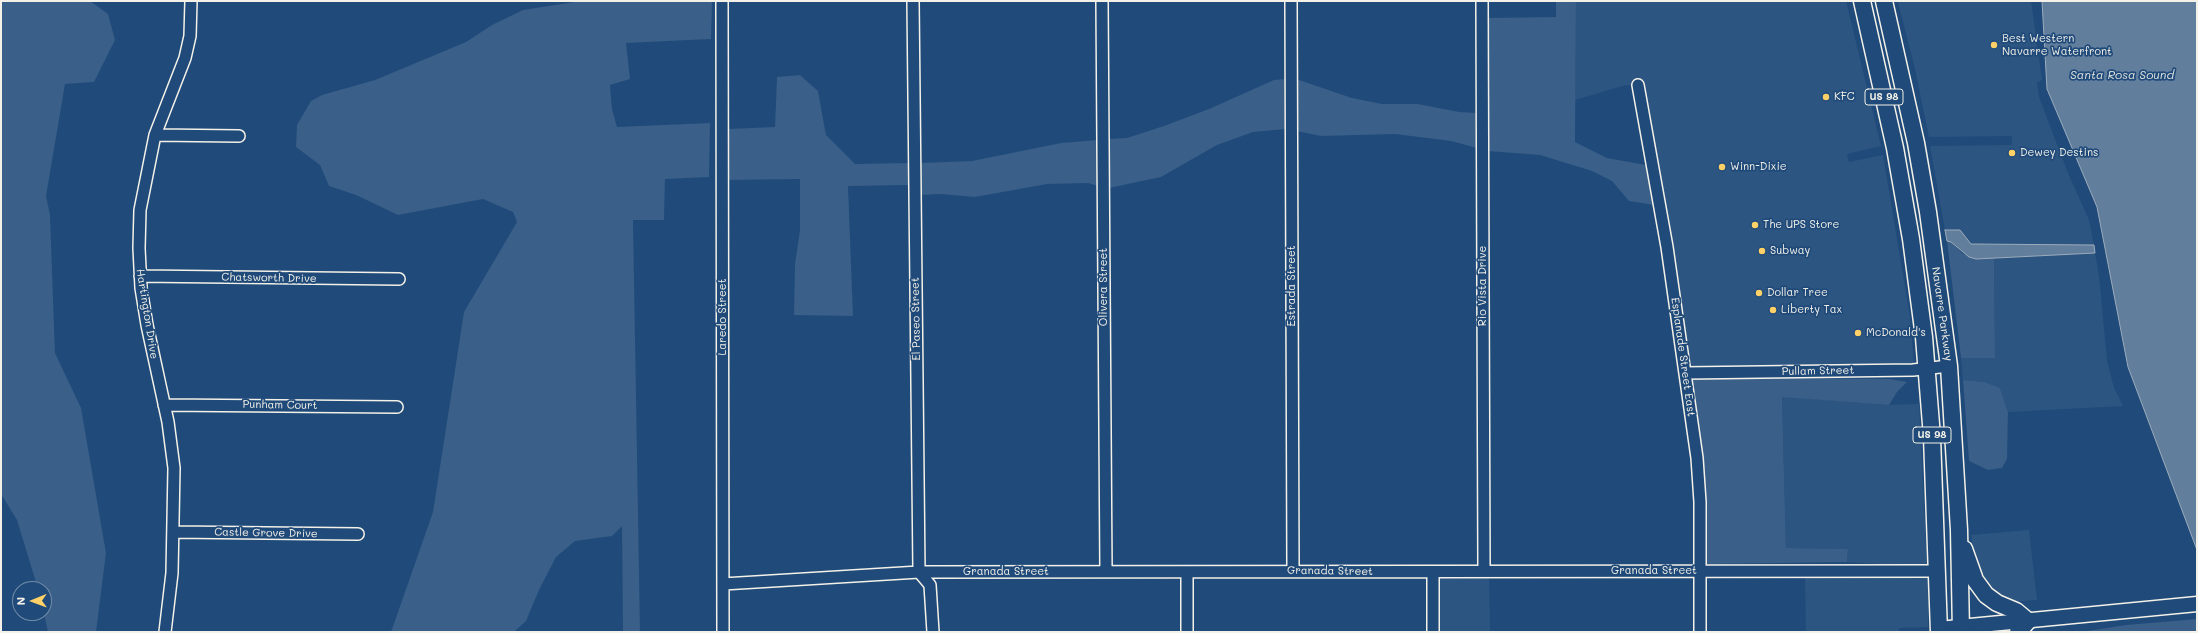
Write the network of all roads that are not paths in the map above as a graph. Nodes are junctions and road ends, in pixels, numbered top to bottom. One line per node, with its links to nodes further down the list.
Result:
1 (191, 1): 10 (street, Hartington Drive)
2 (722, 1): 30 (street, Laredo Street)
3 (914, 1): 26 (street, El Paseo Street)
4 (1102, 1): 27 (street, Olivera Street)
5 (1291, 1): 22 (street, Estrada Street)
6 (1482, 1): 23 (street, Rio Vista Drive)
7 (1862, 1): 15 (highway, Navarre Parkway / US 98)
8 (1884, 1): 14 (highway, Navarre Parkway / US 98)
9 (1638, 85): 16 (street, Esplanade Street East)
10 (154, 135): 11 (street); 12 (street, Hartington Drive)
11 (239, 136)
12 (140, 276): 13 (street, Chatsworth Drive); 17 (street, Hartington Drive)
13 (399, 279)
14 (1949, 366): 15 (street, Pullam Street); 21 (highway, Navarre Parkway / US 98)
15 (1927, 368): 16 (street, Pullam Street); 25 (highway, Navarre Parkway / US 98)
16 (1686, 372): 24 (street, Esplanade Street East)
17 (164, 404): 18 (street, Punham Court); 19 (street, Hartington Drive)
18 (396, 407)
19 (173, 532): 20 (street, Castle Grove Drive); 35 (street, Hartington Drive)
20 (358, 534)
21 (1960, 537): 32 (highway); 33 (highway, Navarre Parkway / US 98)
22 (1293, 570): 28 (street, Granada Street); 29 (street, Granada Street)
23 (1484, 570): 24 (street, Granada Street); 29 (street, Granada Street)
24 (1701, 571): 25 (street, Granada Street); 40 (street, Esplanade Street East)
25 (1938, 571): 34 (highway, Navarre Parkway / US 98)
26 (919, 572): 27 (street, Granada Street); 30 (street, Granada Street); 37 (street)
27 (1106, 572): 28 (street, Granada Street)
28 (1187, 572): 38 (street)
29 (1433, 572): 39 (street)
30 (723, 584): 36 (street, Laredo Street)
31 (2197, 604): 32 (main road)
32 (2023, 626): 33 (main road)
33 (1960, 629): 34 (main road)
34 (1939, 631)
35 (165, 632)
36 (723, 632)
37 (933, 632)
38 (1187, 632)
39 (1433, 632)
40 (1700, 632)

